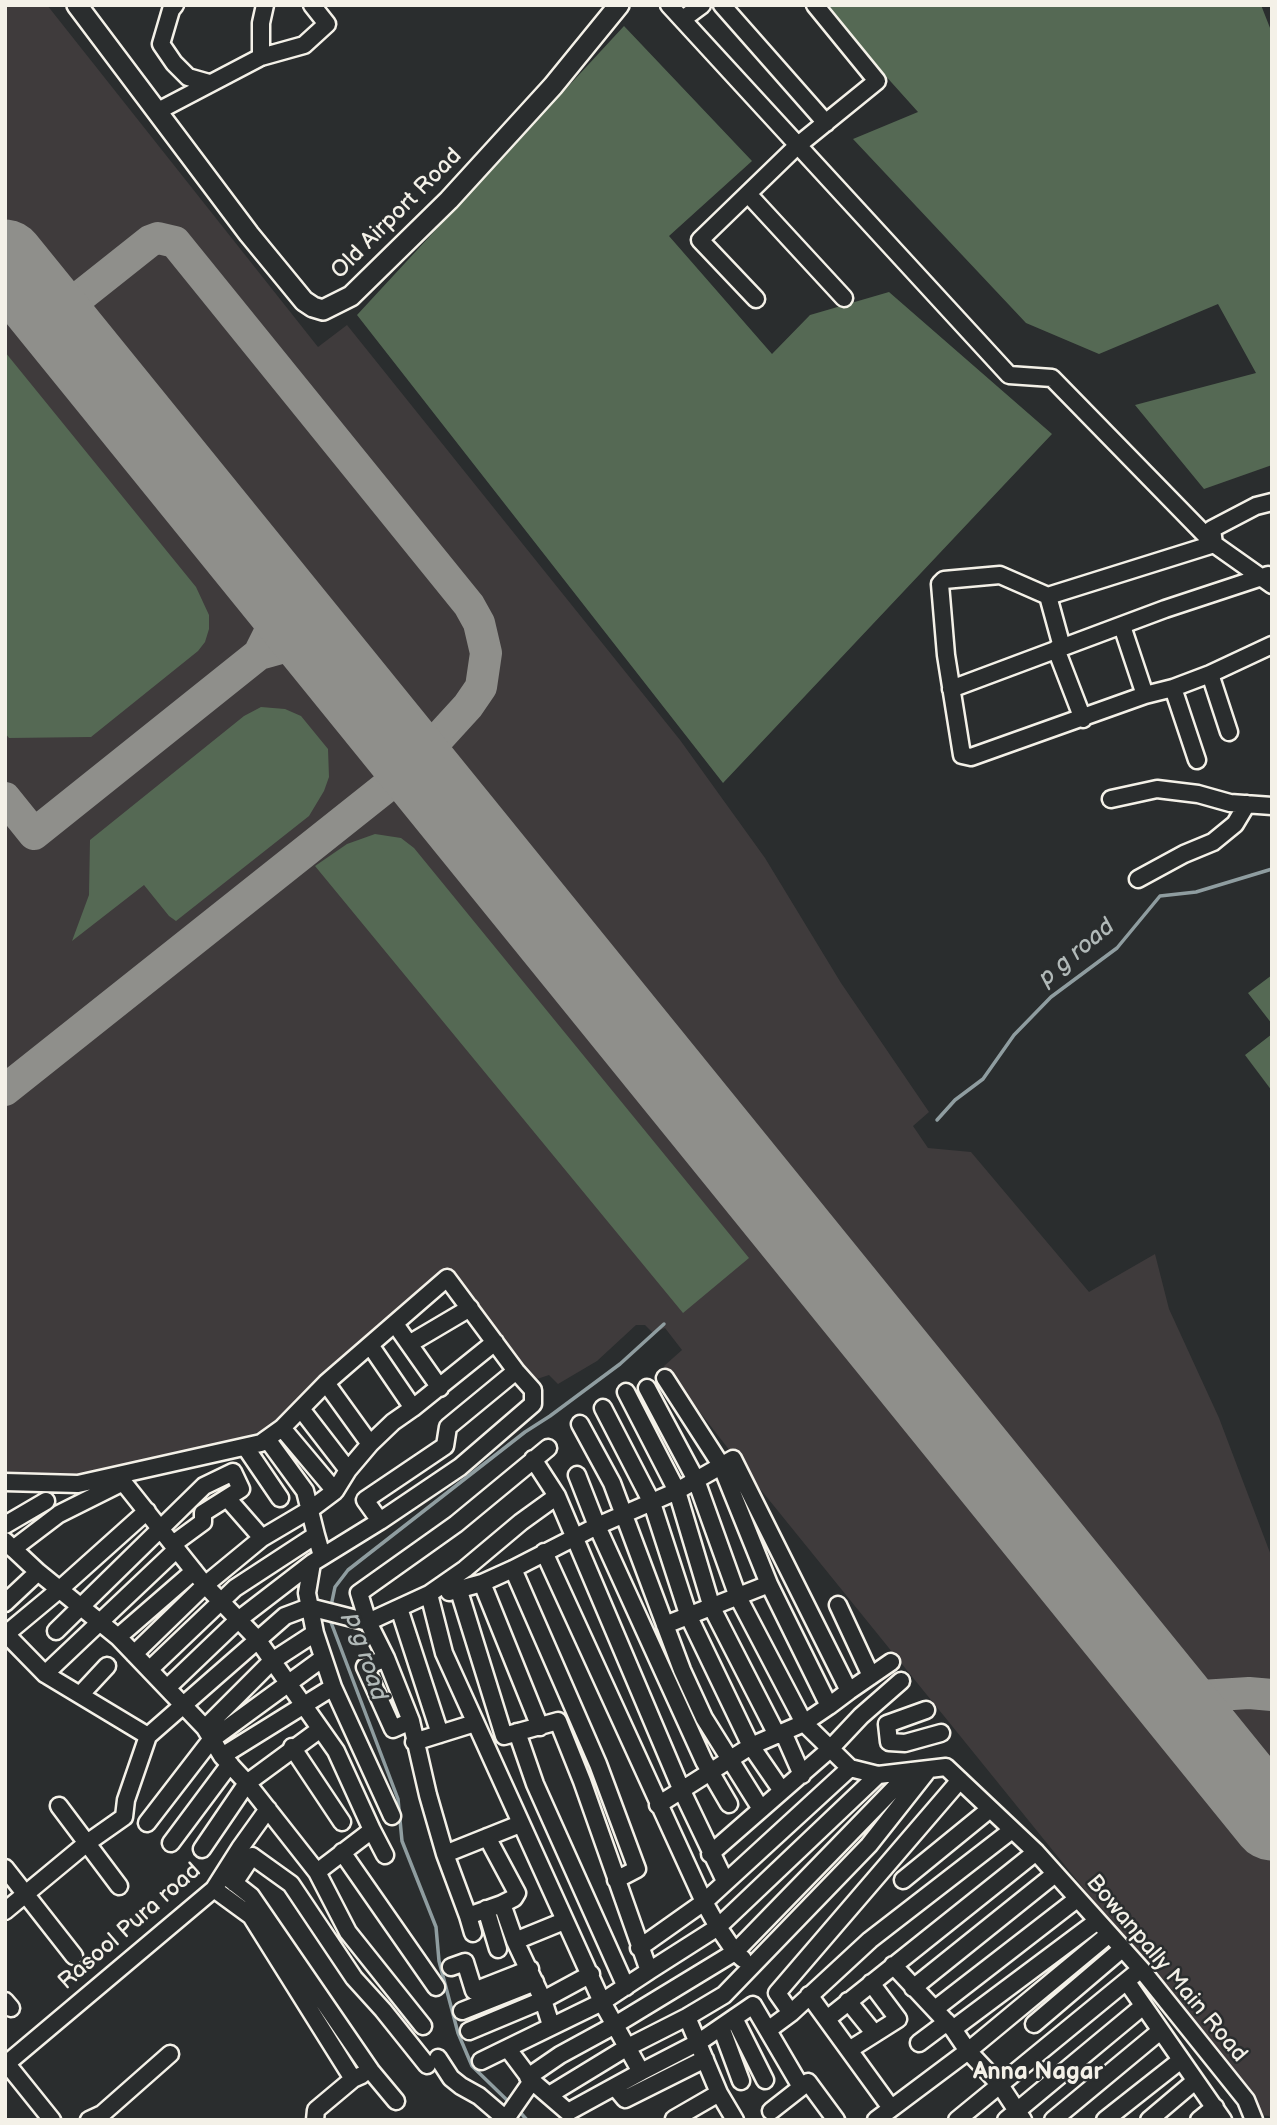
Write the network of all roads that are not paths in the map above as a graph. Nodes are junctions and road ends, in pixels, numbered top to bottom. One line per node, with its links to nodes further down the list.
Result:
1 (77, 5): 13 (main road, Old Airport Road)
2 (175, 5): 12 (street)
3 (265, 5): 11 (street)
4 (312, 5): 11 (street)
5 (619, 5): 13 (main road, Old Airport Road)
6 (668, 5): 10 (street)
7 (702, 5): 10 (street)
8 (722, 5): 14 (street)
9 (815, 5): 14 (street)
10 (683, 19): 15 (street)
11 (261, 57): 12 (street)
12 (209, 83): 13 (street)
13 (158, 111)
14 (826, 123): 15 (street)
15 (797, 146): 16 (street); 20 (street)
16 (748, 194): 17 (street); 18 (street)
17 (844, 298)
18 (756, 299)
19 (1272, 502): 20 (street)
20 (1214, 544): 21 (street); 22 (street)
21 (1268, 578): 23 (street)
22 (1048, 596): 25 (street); 28 (street)
23 (1122, 626): 25 (street); 29 (street)
24 (1272, 645): 26 (street)
25 (1059, 648): 28 (street); 30 (street)
26 (1210, 674): 27 (street); 31 (street)
27 (1172, 688): 29 (street); 32 (street)
28 (951, 689): 30 (street)
29 (1145, 695): 30 (street)
30 (1083, 719)
31 (1229, 732)
32 (1196, 760)
33 (1111, 799): 34 (street)
34 (1247, 804): 35 (street); 36 (street)
35 (1272, 806)
36 (1138, 879)
37 (470, 1308): 38 (street); 39 (street); 40 (street)
38 (395, 1324): 40 (street); 41 (street)
39 (495, 1342): 42 (street); 45 (street)
40 (409, 1344): 45 (street)
41 (370, 1345): 44 (street); 48 (street)
42 (516, 1371): 74 (street); 74 (street)
43 (665, 1378): 58 (street)
44 (326, 1383): 50 (street); 54 (street)
45 (440, 1388): 48 (street)
46 (647, 1388): 62 (street)
47 (626, 1392): 65 (street)
48 (413, 1408): 54 (street)
49 (603, 1408): 70 (street)
50 (301, 1409): 52 (street); 59 (street)
51 (580, 1424): 73 (street)
52 (282, 1428): 53 (street); 64 (street)
53 (267, 1439): 55 (street); 71 (street)
54 (370, 1444): 59 (street)
55 (246, 1448): 61 (street); 68 (street)
56 (548, 1448): 57 (street)
57 (533, 1460): 66 (street); 105 (street)
58 (721, 1465): 62 (street); 89 (street); 125 (street)
59 (348, 1470): 64 (street)
60 (577, 1475): 76 (street)
61 (123, 1478): 63 (street); 72 (street); 81 (street)
62 (696, 1480): 65 (street); 94 (street)
63 (5, 1482)
64 (335, 1491): 71 (street)
65 (677, 1491): 70 (street); 100 (street)
66 (557, 1496): 79 (street); 93 (street)
67 (227, 1498): 77 (street); 80 (street); 82 (street)
68 (280, 1498)
69 (46, 1501): 75 (street)
70 (652, 1503): 73 (street); 102 (street)
71 (311, 1509): 78 (street); 80 (street)
72 (147, 1511): 77 (street); 91 (street)
73 (625, 1513): 76 (street); 106 (street)
74 (380, 1521): 84 (street)
75 (5, 1525)
76 (597, 1526): 79 (street); 152 (street)
77 (160, 1527): 82 (street); 98 (street)
78 (316, 1535): 84 (street); 95 (street)
79 (575, 1537): 83 (street); 157 (street)
80 (262, 1538): 90 (street)
81 (9, 1545): 87 (street)
82 (175, 1546): 86 (street); 103 (street)
83 (544, 1552): 85 (street); 160 (street)
84 (317, 1559): 101 (street); 104 (street)
85 (513, 1569): 88 (street); 184 (street)
86 (194, 1571): 90 (street); 110 (street)
87 (38, 1572): 91 (street); 96 (street)
88 (482, 1583): 92 (street); 134 (street)
89 (769, 1584): 94 (street); 129 (street)
90 (205, 1585): 95 (street); 112 (street)
91 (60, 1589): 98 (street); 108 (street)
92 (459, 1591): 93 (street); 136 (street)
93 (429, 1594): 99 (street); 132 (street)
94 (738, 1597): 100 (street); 133 (street)
95 (220, 1601): 104 (street); 118 (street)
96 (5, 1603)
97 (838, 1605): 120 (street)
98 (81, 1606): 103 (street); 107 (street)
99 (399, 1608): 105 (street); 140 (street)
100 (712, 1608): 102 (street); 137 (street)
101 (315, 1609): 105 (street); 109 (street); 111 (street)
102 (689, 1617): 106 (street); 144 (street)
103 (100, 1620): 110 (street); 119 (street)
104 (238, 1620): 111 (street); 124 (street)
105 (360, 1620): 114 (street)
106 (666, 1625): 148 (street)
107 (57, 1631)
108 (6, 1633): 119 (street)
109 (315, 1633): 113 (street); 115 (street)
110 (118, 1637): 112 (street)
111 (257, 1639): 115 (street); 127 (street)
112 (134, 1654): 118 (street)
113 (323, 1658): 122 (street); 123 (street)
114 (386, 1658): 131 (street); 131 (street)
115 (272, 1661): 122 (street); 139 (street)
116 (891, 1662): 120 (street)
117 (107, 1666): 126 (street)
118 (150, 1669): 124 (street)
119 (46, 1674): 126 (street)
120 (871, 1676): 125 (street)
121 (901, 1681): 146 (street)
122 (288, 1682): 128 (street); 139 (street)
123 (333, 1687): 128 (street); 165 (street)
124 (168, 1688): 127 (street)
125 (849, 1691): 129 (street)
126 (80, 1695): 141 (street)
127 (184, 1705): 139 (street); 141 (street)
128 (304, 1706): 135 (street); 147 (street)
129 (829, 1706): 133 (street)
130 (926, 1710): 143 (street)
131 (411, 1721): 142 (street)
132 (475, 1723): 140 (street); 168 (street)
133 (804, 1723): 137 (street); 146 (street)
134 (540, 1727): 136 (street); 184 (street)
135 (319, 1730): 145 (street); 169 (street)
136 (517, 1732): 217 (street)
137 (783, 1732): 144 (street); 153 (street)
138 (941, 1733): 143 (street)
139 (208, 1734): 147 (street); 167 (street)
140 (440, 1734): 142 (street)
141 (148, 1736): 172 (street)
142 (414, 1742): 177 (street)
143 (905, 1743): 154 (street)
144 (751, 1746): 148 (street); 158 (street)
145 (292, 1747): 156 (street); 166 (street)
146 (829, 1750): 149 (street); 153 (street)
147 (226, 1760): 156 (street); 173 (street)
148 (730, 1761): 152 (street); 163 (street)
149 (850, 1768): 154 (street); 186 (street)
150 (929, 1769): 151 (street); 155 (street); 209 (street)
151 (911, 1771): 154 (street); 205 (street)
152 (711, 1773): 157 (street); 159 (street)
153 (802, 1774): 158 (street)
154 (885, 1774): 198 (street)
155 (960, 1780): 164 (street, Bowanpally Main Road); 219 (street)
156 (247, 1783): 162 (street); 174 (street)
157 (682, 1791): 160 (street); 178 (street)
158 (782, 1791): 163 (street)
159 (729, 1804)
160 (658, 1805): 191 (street)
161 (59, 1806): 172 (street)
162 (268, 1809): 181 (street); 183 (street, Rasool Pura road)
163 (761, 1809): 178 (street)
164 (990, 1809): 170 (street, Bowanpally Main Road); 185 (street)
165 (392, 1816)
166 (342, 1822)
167 (147, 1823)
168 (520, 1824): 171 (street); 196 (street)
169 (372, 1830): 175 (street); 179 (street)
170 (1012, 1830): 176 (street, Bowanpally Main Road); 220 (street)
171 (487, 1837): 177 (street); 192 (street)
172 (87, 1843): 187 (street); 189 (street)
173 (171, 1843)
174 (202, 1849)
175 (342, 1852): 181 (street); 216 (street)
176 (1036, 1852): 182 (street, Bowanpally Main Road); 207 (street)
177 (446, 1854): 195 (street)
178 (710, 1854): 186 (street)
179 (385, 1855)
180 (5, 1868): 189 (street)
181 (317, 1872): 235 (street)
182 (1055, 1874): 190 (street, Bowanpally Main Road); 218 (street)
183 (229, 1878): 188 (street, Rasool Pura road); 252 (street); 269 (street)
184 (616, 1880): 202 (street)
185 (903, 1880)
186 (724, 1881): 191 (street)
187 (119, 1885)
188 (214, 1889): 251 (street, Rasool Pura road); 254 (street)
189 (26, 1894): 194 (street); 206 (street)
190 (1077, 1899): 197 (street, Bowanpally Main Road); 226 (street)
191 (704, 1902): 198 (street); 202 (street)
192 (502, 1904): 193 (street); 201 (street)
193 (486, 1909): 195 (street); 203 (street)
194 (5, 1911)
195 (468, 1916): 199 (street)
196 (564, 1921): 201 (street); 212 (street)
197 (1096, 1922): 200 (street, Bowanpally Main Road); 236 (street)
198 (718, 1927): 205 (street); 211 (street)
199 (473, 1933)
200 (1108, 1935): 204 (street, Bowanpally Main Road); 246 (street)
201 (515, 1941): 213 (street)
202 (639, 1948): 211 (street)
203 (498, 1949)
204 (1122, 1949): 210 (street, Bowanpally Main Road); 232 (street)
205 (735, 1952): 209 (street); 234 (street)
206 (75, 1956)
207 (893, 1965): 215 (street); 218 (street)
208 (451, 1966): 213 (street)
209 (752, 1968): 229 (street)
210 (1141, 1969): 214 (street); 282 (street, Bowanpally Main Road)
211 (649, 1971): 217 (street)
212 (591, 1975): 221 (street); 223 (street)
213 (533, 1976): 221 (street); 227 (street)
214 (1127, 1982): 225 (street); 259 (street)
215 (871, 1983): 222 (street); 240 (street)
216 (436, 1987)
217 (626, 1987): 223 (street)
218 (913, 1988): 226 (street)
219 (777, 1993): 224 (street); 228 (street)
220 (809, 1995): 228 (street); 230 (street)
221 (543, 2000): 233 (street); 238 (street)
222 (848, 2001): 230 (street); 240 (street)
223 (602, 2002): 233 (street); 234 (street)
224 (754, 2006): 231 (street); 237 (street)
225 (1142, 2007): 239 (street); 268 (street)
226 (935, 2008): 236 (street)
227 (462, 2011)
228 (791, 2013): 237 (street)
229 (687, 2017): 241 (street); 243 (street)
230 (827, 2020): 245 (street)
231 (728, 2023): 241 (street); 255 (street); 256 (street)
232 (1034, 2024)
233 (551, 2025): 244 (street)
234 (615, 2025): 243 (street); 258 (street)
235 (423, 2026)
236 (950, 2026): 242 (street); 246 (street)
237 (768, 2030): 261 (street)
238 (469, 2031)
239 (1159, 2032): 249 (street); 278 (street)
240 (874, 2033): 245 (street)
241 (699, 2042): 248 (street); 253 (street)
242 (919, 2043)
243 (626, 2048): 253 (street); 263 (street)
244 (508, 2049): 250 (street); 258 (street)
245 (849, 2050): 265 (street)
246 (968, 2051): 259 (street); 265 (street)
247 (170, 2054): 272 (street)
248 (705, 2059): 260 (street); 262 (street)
249 (1181, 2060): 257 (street); 279 (street)
250 (481, 2061)
251 (6, 2064): 271 (street)
252 (371, 2070): 254 (street); 264 (street)
253 (641, 2073): 260 (street)
254 (353, 2079): 273 (street)
255 (765, 2080)
256 (741, 2081)
257 (1195, 2081): 267 (street); 280 (street)
258 (527, 2084): 263 (street); 269 (street)
259 (1000, 2085): 268 (street); 277 (street)
260 (615, 2087): 263 (street)
261 (801, 2087): 266 (street); 275 (street)
262 (719, 2093): 270 (street); 274 (street)
263 (549, 2095)
264 (396, 2101)
265 (891, 2108): 276 (street)
266 (771, 2111)
267 (1219, 2114): 281 (street)
268 (1015, 2117)
269 (506, 2119)
270 (674, 2119)
271 (52, 2120)
272 (89, 2120)
273 (315, 2120)
274 (734, 2120)
275 (836, 2120)
276 (876, 2120)
277 (957, 2120)
278 (1053, 2120)
279 (1105, 2120)
280 (1149, 2120)
281 (1199, 2120)
282 (1254, 2120)

